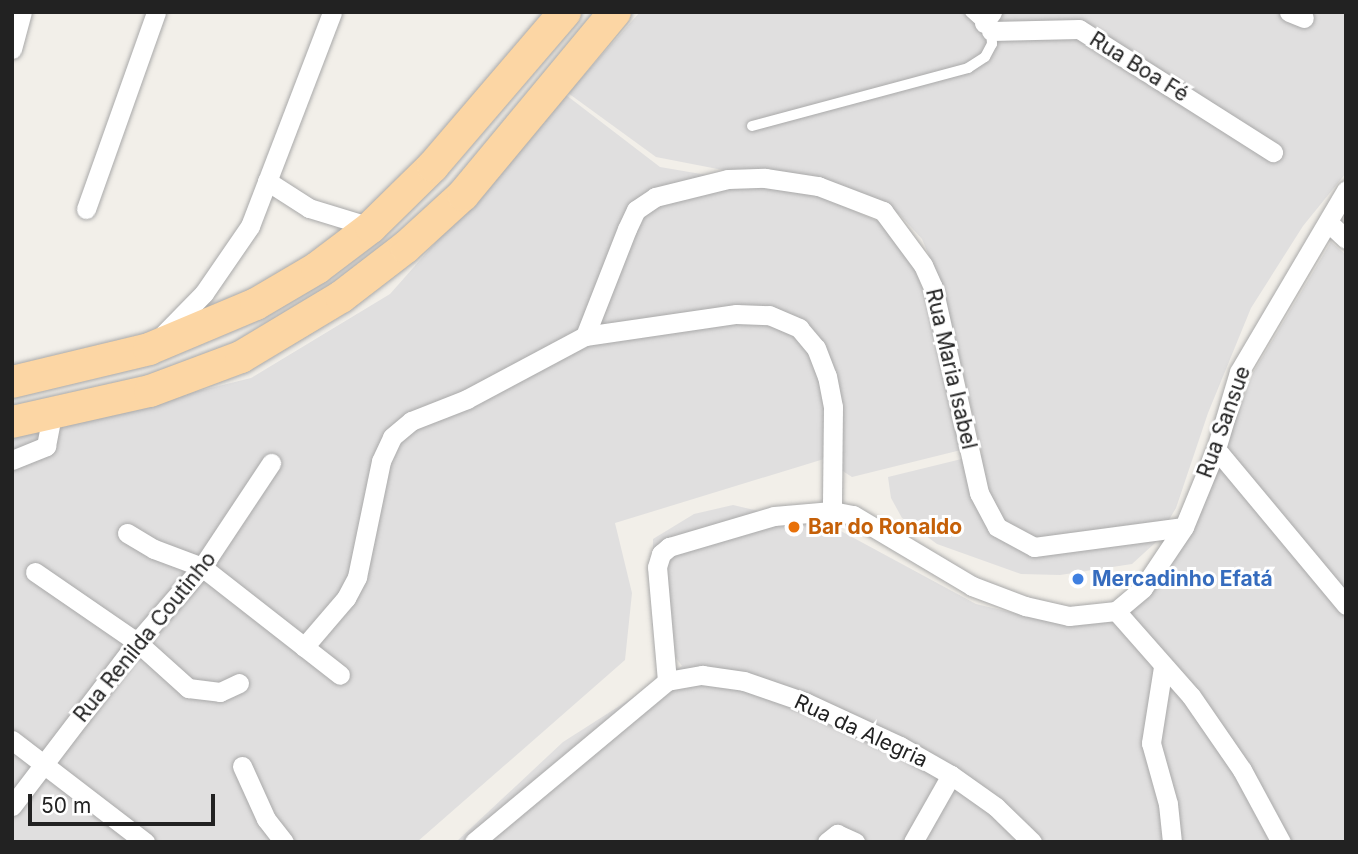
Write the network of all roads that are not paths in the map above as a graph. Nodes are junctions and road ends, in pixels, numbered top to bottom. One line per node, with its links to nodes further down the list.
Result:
1 (22, 12): 7 (street)
2 (156, 12): 12 (street)
3 (332, 12): 10 (street)
4 (565, 12): 14 (main road)
5 (615, 12): 20 (main road)
6 (984, 20): 8 (lane); 9 (street, Rua Boa Fé)
7 (12, 49)
8 (752, 126)
9 (1272, 152)
10 (267, 181): 14 (street); 17 (street)
11 (1346, 190): 13 (street, Rua Sansue)
12 (86, 209)
13 (1330, 224): 15 (street); 21 (street, Rua Sansue)
14 (371, 226): 17 (main road)
15 (1346, 239)
16 (585, 336): 24 (street); 25 (street, Rua Maria Isabel); 32 (street)
17 (149, 349): 18 (main road)
18 (12, 382)
19 (12, 422): 20 (main road)
20 (49, 431): 22 (street)
21 (1216, 449): 25 (street, Rua Sansue); 29 (street)
22 (12, 460)
23 (271, 463): 27 (street, Rua Renilda Coutinho)
24 (832, 511): 30 (street); 35 (street)
25 (1184, 527): 30 (street, Rua Sansue)
26 (127, 533): 27 (street)
27 (202, 567): 31 (street, Rua Renilda Coutinho); 32 (street)
28 (35, 572): 31 (street)
29 (1346, 605)
30 (1116, 611): 33 (street)
31 (137, 642): 36 (street); 38 (street, Rua Renilda Coutinho)
32 (304, 648): 34 (street)
33 (1164, 667): 49 (street); 50 (street)
34 (340, 676)
35 (667, 681): 40 (street, Rua da Alegria); 44 (street)
36 (239, 683)
37 (12, 740): 38 (street)
38 (44, 766): 41 (street, Rua Renilda Coutinho); 42 (street)
39 (242, 766): 43 (street)
40 (951, 775): 47 (street); 48 (street, Rua da Alegria)
41 (12, 806)
42 (145, 842)
43 (284, 842)
44 (474, 842)
45 (827, 842): 46 (street)
46 (855, 842)
47 (913, 842)
48 (1032, 842)
49 (1172, 842)
50 (1281, 842)

